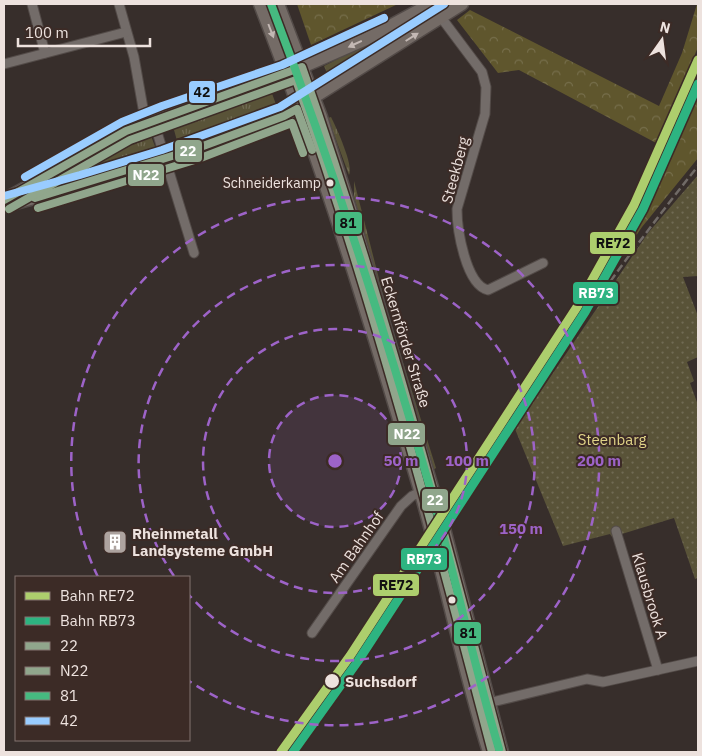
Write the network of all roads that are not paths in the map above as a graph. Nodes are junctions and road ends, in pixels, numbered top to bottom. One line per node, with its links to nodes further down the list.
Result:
1 (32, 4): 9 (street)
2 (119, 4): 8 (street)
3 (260, 4): 12 (main road, Eckernförder Straße, one-way to 12)
4 (278, 4): 11 (main road, Eckernförder Straße)
5 (431, 4): 7 (street, Steekberg); 11 (main road, one-way to 11)
6 (462, 4): 7 (main road)
7 (441, 18): 13 (main road, one-way to 7); 20 (street, Steekberg)
8 (126, 32): 9 (street); 15 (street)
9 (45, 53): 10 (street)
10 (4, 64)
11 (302, 68): 12 (main road); 13 (main road, Eckernförder Straße)
12 (286, 74): 14 (main road, Eckernförder Straße); 15 (main road)
13 (314, 99): 14 (main road); 21 (main road, Eckernförder Straße)
14 (298, 109): 16 (main road); 21 (main road, Eckernförder Straße)
15 (153, 119): 16 (street); 17 (main road)
16 (165, 159): 18 (main road); 19 (street)
17 (4, 200)
18 (4, 206)
19 (194, 253)
20 (543, 262)
21 (426, 490): 23 (street, Am Bahnhof); 26 (main road, Eckernförder Straße)
22 (616, 531): 25 (street, Klausbrook A)
23 (312, 633)
24 (698, 661): 25 (street)
25 (658, 670): 26 (street)
26 (482, 705): 27 (main road, Eckernförder Straße); 28 (main road, Eckernförder Straße)
27 (489, 752)
28 (502, 752)

